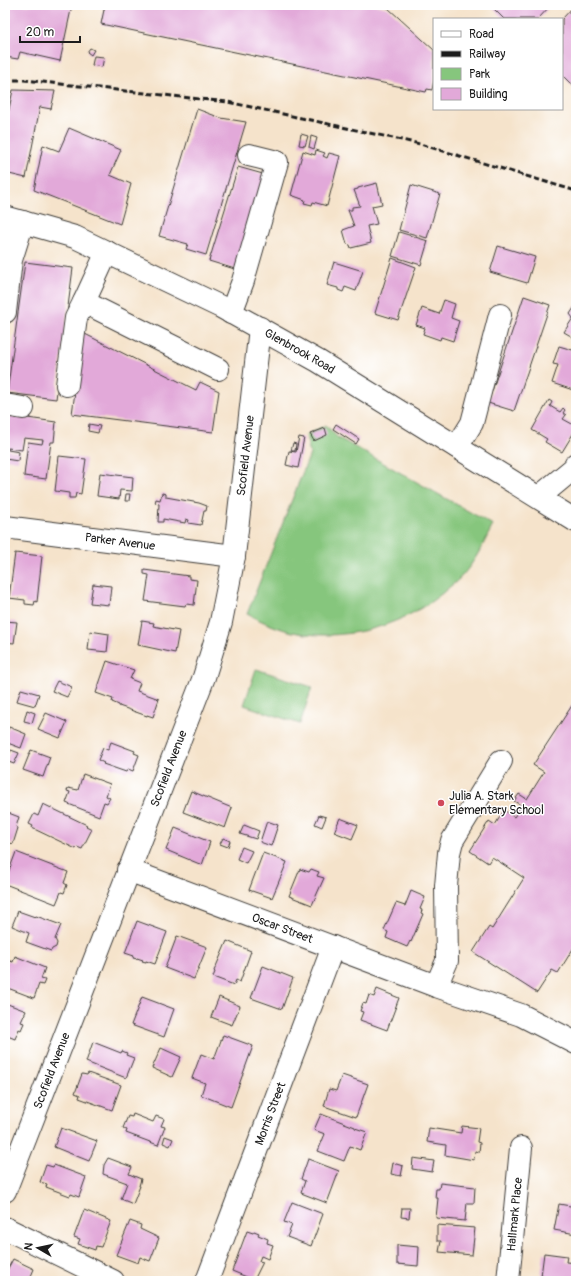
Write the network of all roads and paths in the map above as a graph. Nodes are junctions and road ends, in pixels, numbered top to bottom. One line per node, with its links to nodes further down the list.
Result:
1 (249, 156): 6 (street)
2 (14, 220): 3 (street, Glenbrook Road); 5 (street)
3 (107, 252): 4 (street); 6 (street, Glenbrook Road)
4 (84, 302): 9 (street); 10 (street)
5 (5, 312)
6 (231, 313): 8 (street, Glenbrook Road)
7 (500, 315): 11 (street)
8 (260, 328): 11 (street, Glenbrook Road); 16 (street, Scofield Avenue)
9 (218, 369)
10 (67, 385)
11 (458, 447): 13 (street, Glenbrook Road)
12 (576, 464): 13 (street)
13 (539, 497): 14 (street, Glenbrook Road)
14 (576, 521)
15 (5, 527): 16 (street, Parker Avenue)
16 (234, 556): 18 (street, Scofield Avenue)
17 (501, 761): 20 (street)
18 (128, 870): 19 (street, Oscar Street); 23 (street, Scofield Avenue)
19 (332, 947): 20 (street, Oscar Street); 26 (street, Morris Street)
20 (436, 986): 21 (street, Oscar Street)
21 (573, 1034)
22 (521, 1148): 27 (street, Hallmark Place)
23 (5, 1191)
24 (5, 1228): 25 (street)
25 (114, 1281)
26 (207, 1281)
27 (508, 1281)

